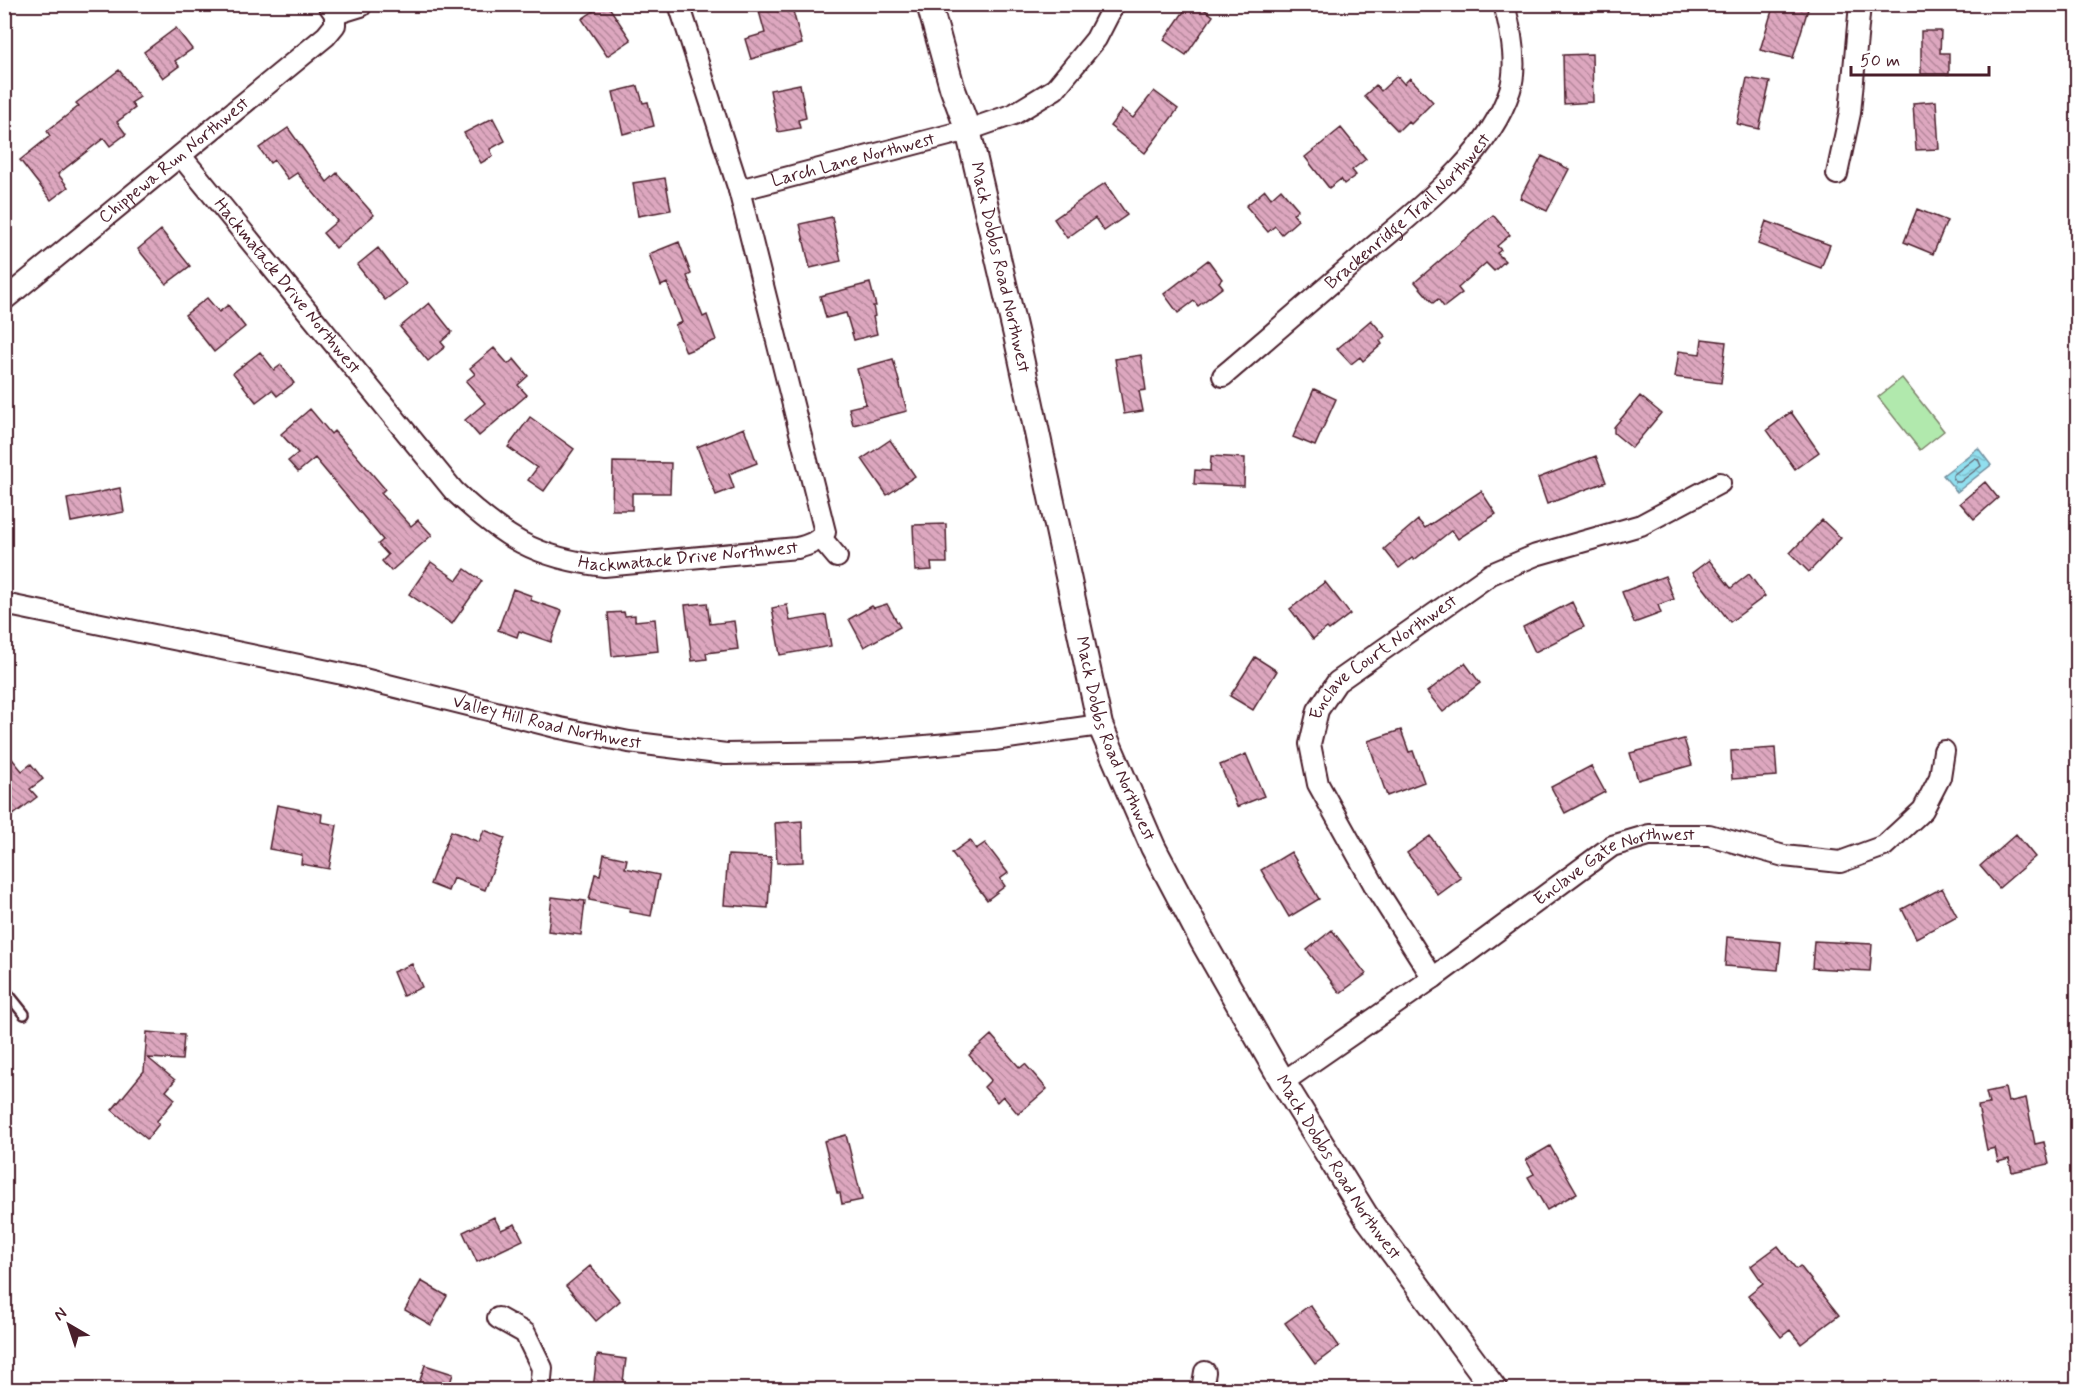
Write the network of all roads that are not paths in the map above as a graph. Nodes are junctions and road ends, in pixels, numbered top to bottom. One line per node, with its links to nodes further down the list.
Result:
1 (679, 4): 11 (street, Hackmatack Drive Northwest)
2 (929, 4): 8 (street, Mack Dobbs Road Northwest)
3 (1114, 4): 8 (street, Larch Lane Northwest)
4 (1504, 4): 13 (street, Brackenridge Trail Northwest)
5 (1860, 4): 10 (street)
6 (362, 6): 7 (street, Chippewa Run Northwest)
7 (332, 9): 9 (street, Chippewa Run Northwest)
8 (968, 130): 11 (street, Larch Lane Northwest); 18 (street, Mack Dobbs Road Northwest)
9 (181, 156): 12 (street, Chippewa Run Northwest); 15 (street, Hackmatack Drive Northwest)
10 (1837, 174)
11 (739, 190): 15 (street, Hackmatack Drive Northwest)
12 (4, 300)
13 (1223, 376)
14 (1720, 483): 20 (street, Enclave Court Northwest)
15 (821, 538): 16 (street)
16 (837, 557)
17 (4, 604): 18 (street, Valley Hill Road Northwest)
18 (1100, 725): 23 (street, Mack Dobbs Road Northwest)
19 (1944, 751): 20 (street, Enclave Gate Northwest)
20 (1433, 978): 23 (street, Enclave Gate Northwest)
21 (4, 988): 22 (lane)
22 (24, 1014)
23 (1282, 1082): 26 (street, Mack Dobbs Road Northwest)
24 (498, 1318): 25 (street)
25 (540, 1389)
26 (1495, 1389)

